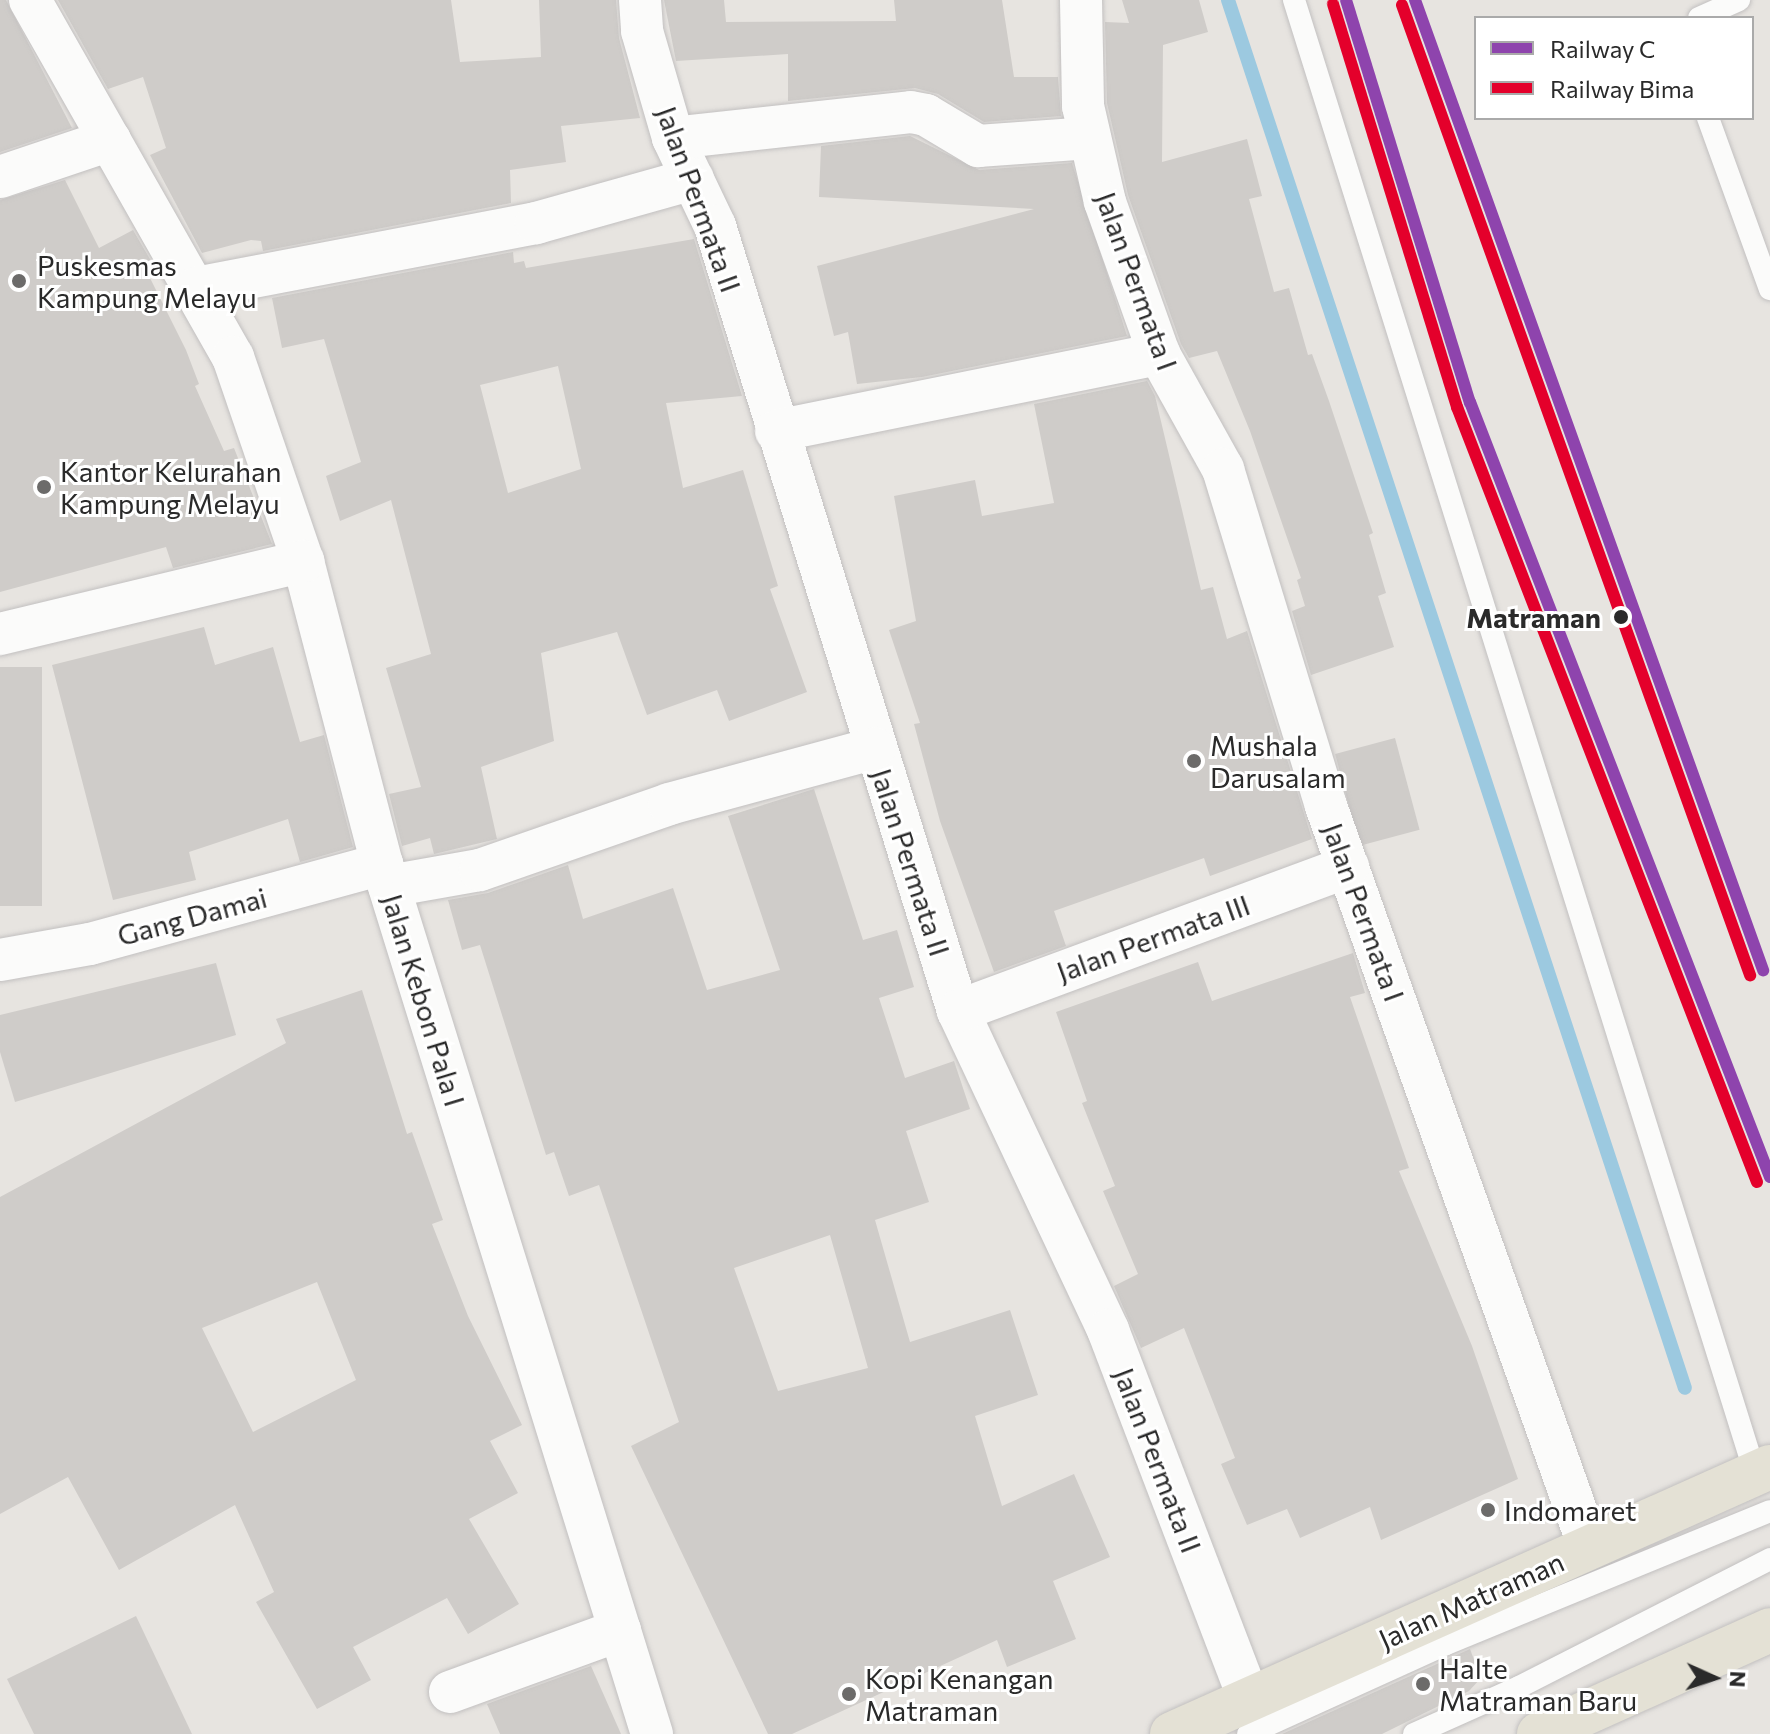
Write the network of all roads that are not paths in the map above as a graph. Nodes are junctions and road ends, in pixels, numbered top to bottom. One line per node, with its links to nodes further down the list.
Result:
1 (30, 0): 10 (street, Jalan Kebon Pala I)
2 (640, 0): 8 (street, Jalan Permata II)
3 (1081, 0): 9 (street, Jalan Permata I)
4 (1294, 0): 25 (lane)
5 (1739, 0): 6 (lane)
6 (1703, 16)
7 (1709, 120): 13 (lane)
8 (673, 138): 9 (street); 12 (street, Jalan Permata II)
9 (1090, 138): 16 (street, Jalan Permata I)
10 (110, 140): 11 (street); 14 (street, Jalan Kebon Pala I)
11 (0, 177)
12 (693, 179): 14 (street); 17 (street, Jalan Permata II)
13 (1763, 248): 15 (lane)
14 (196, 288): 18 (street, Jalan Kebon Pala I)
15 (1770, 289)
16 (1159, 354): 17 (street); 21 (street, Jalan Permata I)
17 (776, 431): 20 (street, Jalan Permata II)
18 (303, 561): 19 (street); 22 (street, Jalan Kebon Pala I)
19 (0, 634)
20 (875, 748): 22 (street, Gang Damai); 24 (street, Jalan Permata II)
21 (1348, 867): 24 (street, Jalan Permata III); 26 (street, Jalan Permata I)
22 (386, 875): 23 (street, Gang Damai); 28 (street, Jalan Kebon Pala I)
23 (0, 960)
24 (958, 1011): 31 (street, Jalan Permata II)
25 (1765, 1483): 26 (main road, Jalan Matraman); 31 (lane)
26 (1589, 1547): 31 (main road, Jalan Matraman)
27 (1770, 1559): 34 (lane)
28 (620, 1630): 30 (street); 32 (street, Jalan Kebon Pala I)
29 (1770, 1630): 35 (main road)
30 (450, 1692)
31 (1248, 1717): 33 (main road, Jalan Matraman)
32 (652, 1734)
33 (1172, 1734)
34 (1414, 1734)
35 (1539, 1734)

